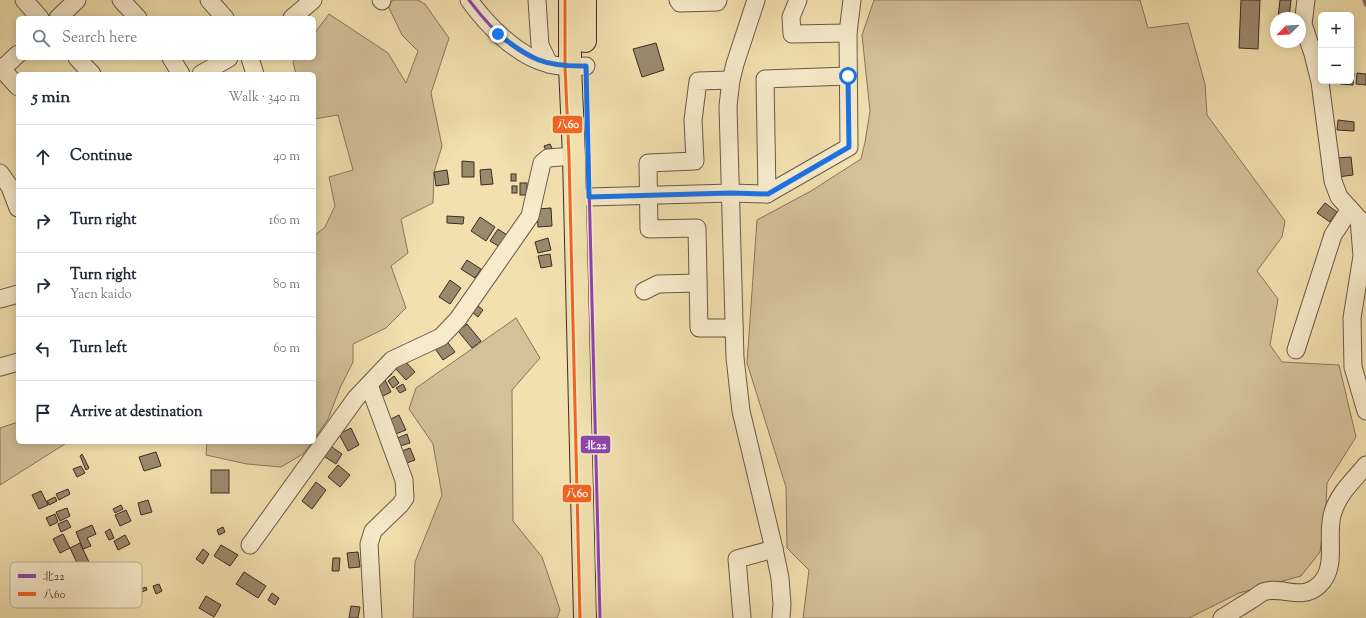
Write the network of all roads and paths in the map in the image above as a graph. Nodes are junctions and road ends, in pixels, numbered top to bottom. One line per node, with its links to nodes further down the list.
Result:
1 (24, 0): 16 (street)
2 (77, 0): 17 (street)
3 (121, 0): 18 (street)
4 (209, 0): 19 (street)
5 (313, 0): 20 (street)
6 (469, 0): 27 (street)
7 (537, 0): 27 (street)
8 (570, 0): 28 (main road)
9 (585, 0): 28 (main road)
10 (678, 0): 11 (street)
11 (718, 0)
12 (756, 0): 35 (street)
13 (798, 0): 21 (street)
14 (852, 0): 21 (street)
15 (1306, 0): 44 (street)
16 (38, 16)
17 (60, 16)
18 (136, 16)
19 (223, 16)
20 (294, 16)
21 (848, 33): 34 (street)
22 (16, 56): 29 (street)
23 (79, 60): 30 (street)
24 (172, 60): 31 (street)
25 (226, 60): 32 (street)
26 (251, 60): 33 (street)
27 (549, 64): 28 (street)
28 (578, 66): 37 (main road); 42 (main road)
29 (1, 69): 36 (street)
30 (90, 72)
31 (180, 72)
32 (204, 72)
33 (254, 72)
34 (848, 76): 40 (street); 40 (street)
35 (731, 80): 39 (street); 41 (street)
36 (16, 85)
37 (574, 156): 53 (street); 59 (main road)
38 (0, 173): 43 (street)
39 (731, 193): 40 (street); 41 (street); 49 (street)
40 (768, 194)
41 (648, 195): 42 (street); 45 (street)
42 (589, 197): 60 (main road)
43 (16, 203)
44 (1359, 215): 50 (street); 54 (street)
45 (698, 283): 46 (street); 49 (street)
46 (644, 291)
47 (16, 295): 48 (street)
48 (0, 299)
49 (734, 328): 57 (street)
50 (1296, 350)
51 (16, 363): 52 (street)
52 (0, 367)
53 (369, 385): 56 (street); 58 (street)
54 (1366, 411)
55 (1366, 465): 63 (street)
56 (250, 545)
57 (774, 549): 61 (street); 62 (street)
58 (373, 618)
59 (585, 618)
60 (600, 618)
61 (742, 618)
62 (781, 618)
63 (1222, 618)

